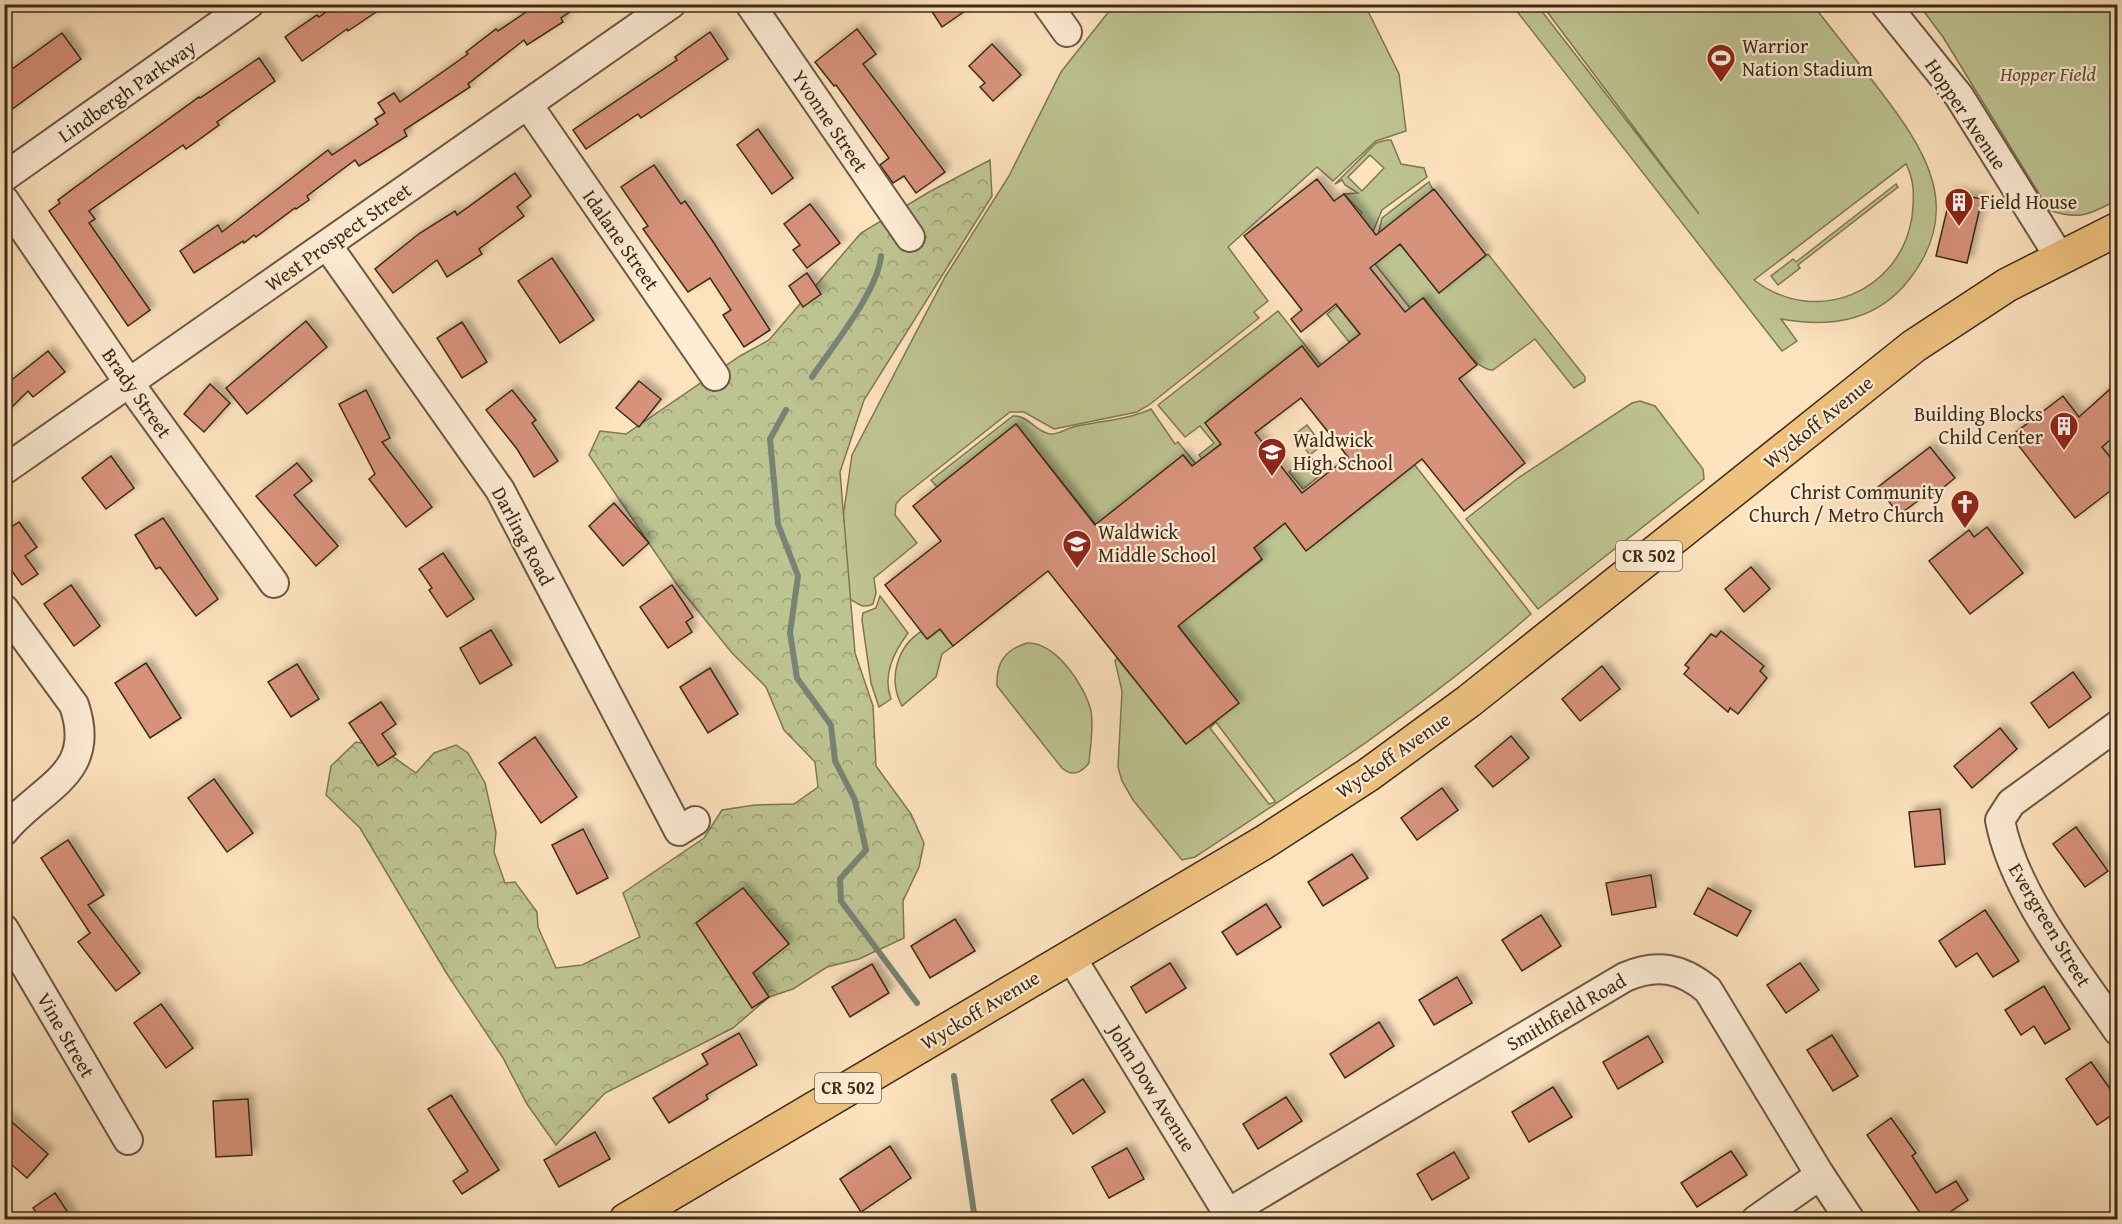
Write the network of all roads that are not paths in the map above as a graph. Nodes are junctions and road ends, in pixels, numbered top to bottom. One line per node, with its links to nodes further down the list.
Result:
1 (249, 4): 8 (street, Lindbergh Parkway)
2 (671, 4): 7 (street, West Prospect Street)
3 (750, 4): 11 (street, Yvonne Street)
4 (1047, 4): 6 (street)
5 (1885, 4): 13 (street, Hopper Avenue)
6 (1066, 32)
7 (528, 105): 12 (street, West Prospect Street); 14 (street, Idalane Street)
8 (4, 177)
9 (4, 200): 15 (street, Brady Street)
10 (2118, 229): 13 (main road, Wyckoff Avenue / CR 502)
11 (910, 237)
12 (327, 245): 15 (street, West Prospect Street); 20 (street, Darling Road)
13 (2060, 258): 23 (main road, Wyckoff Avenue / CR 502)
14 (715, 376)
15 (129, 383): 16 (street, West Prospect Street); 17 (street, Brady Street)
16 (4, 470)
17 (274, 583)
18 (4, 609): 21 (street)
19 (2118, 725): 24 (street, Evergreen Street)
20 (695, 821)
21 (4, 831)
22 (4, 929): 25 (street, Vine Street)
23 (1071, 957): 27 (street, John Dow Avenue); 28 (main road, Wyckoff Avenue / CR 502)
24 (2118, 1031)
25 (128, 1140)
26 (1820, 1175): 27 (street, Smithfield Road); 29 (street); 30 (street, Smithfield Road)
27 (1230, 1216)
28 (626, 1220)
29 (1756, 1220)
30 (1850, 1220)

